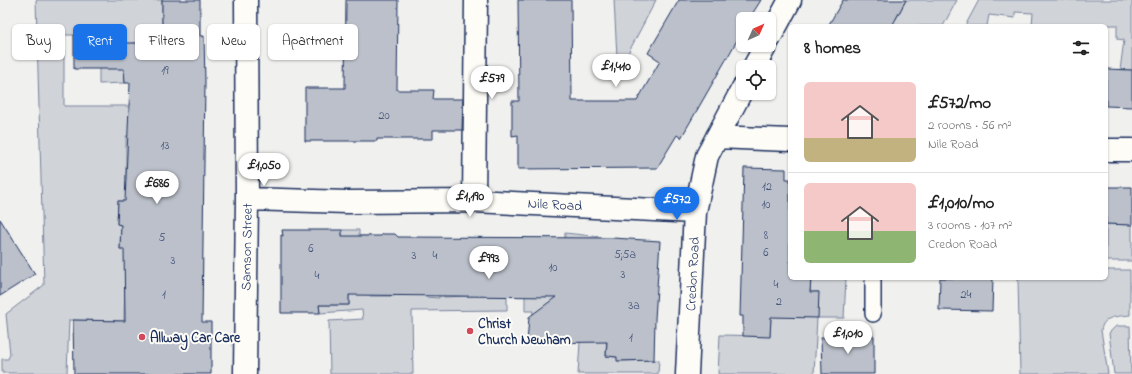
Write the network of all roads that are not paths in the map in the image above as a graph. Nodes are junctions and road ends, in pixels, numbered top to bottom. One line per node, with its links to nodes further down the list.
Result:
1 (246, 0): 10 (street, Samson Street)
2 (476, 0): 11 (street)
3 (790, 0): 4 (street)
4 (776, 26)
5 (737, 100): 6 (street, Credon Road)
6 (717, 137): 7 (street); 12 (street, Credon Road)
7 (788, 140)
8 (1108, 150): 9 (street)
9 (1132, 150)
10 (247, 199): 11 (street, Nile Road); 15 (street, Samson Street)
11 (474, 200): 12 (street, Nile Road)
12 (695, 212): 16 (street, Credon Road)
13 (873, 280): 14 (lane)
14 (873, 314)
15 (245, 374)
16 (687, 374)

